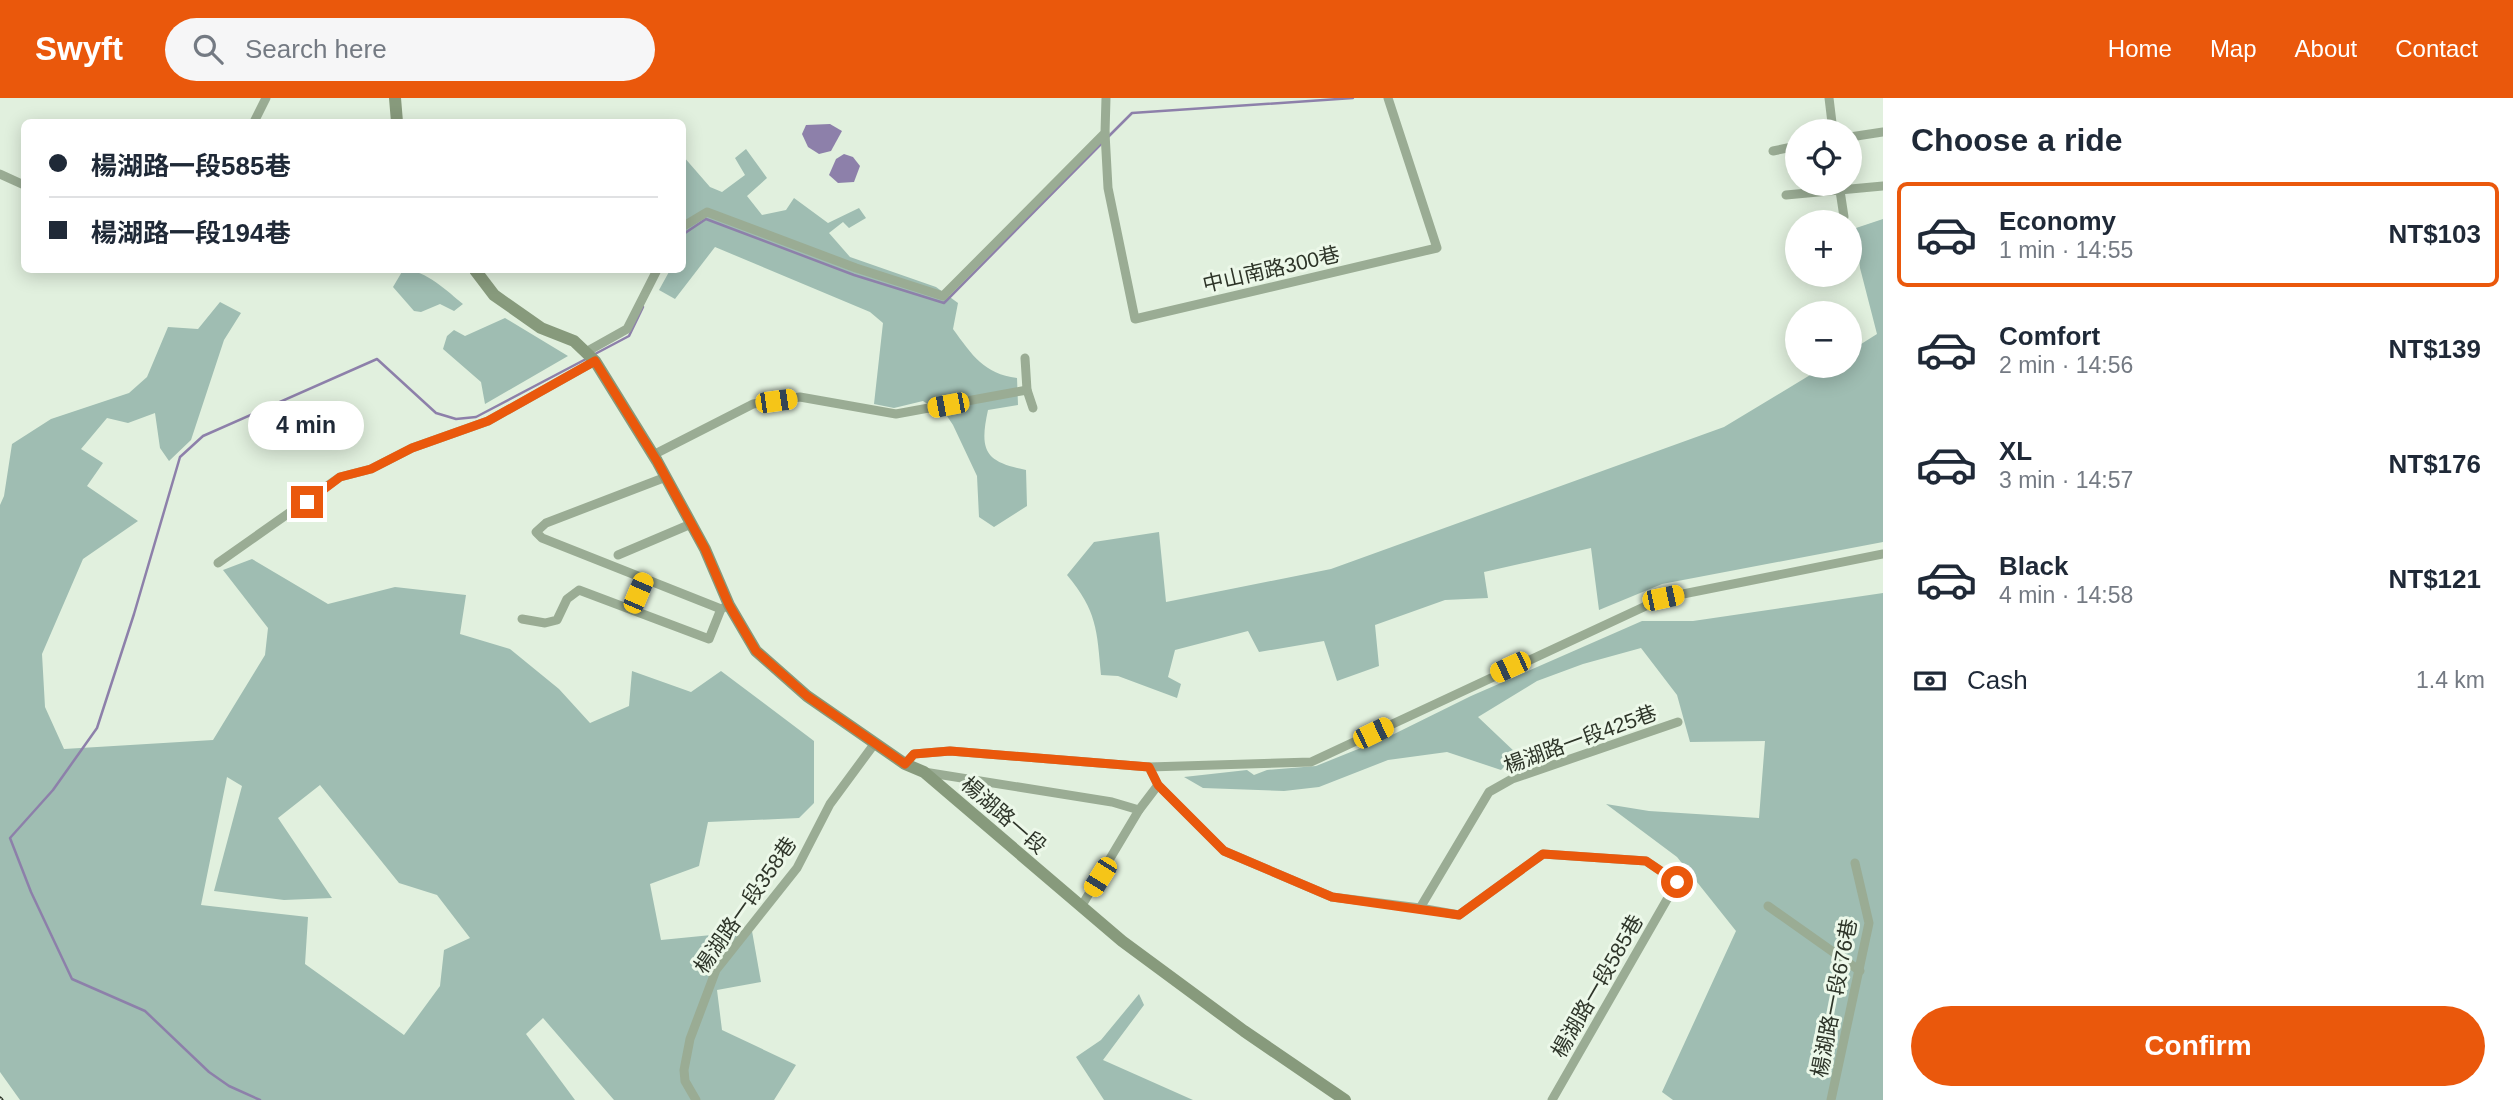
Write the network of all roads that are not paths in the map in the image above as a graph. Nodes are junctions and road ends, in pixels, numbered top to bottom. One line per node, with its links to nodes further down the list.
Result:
1 (266, 98): 6 (street)
2 (395, 98): 7 (street)
3 (1105, 98): 11 (street)
4 (1388, 98): 11 (street, 中山南路300巷)
5 (1829, 98): 8 (street)
6 (256, 119)
7 (397, 119)
8 (1832, 119)
9 (1883, 132): 10 (street)
10 (1862, 135)
11 (1105, 137): 18 (street)
12 (1785, 148): 13 (street)
13 (1773, 150)
14 (0, 174): 15 (street)
15 (21, 184)
16 (1862, 186): 17 (street)
17 (1883, 186)
18 (686, 224)
19 (476, 273): 21 (street, 楊湖路一段)
20 (655, 273): 21 (street)
21 (590, 356): 25 (street, 楊湖路一段); 30 (street)
22 (1025, 358): 23 (street)
23 (1027, 390): 24 (street); 25 (street)
24 (1033, 408)
25 (653, 455): 26 (street, 楊湖路一段)
26 (666, 477): 27 (street, 楊湖路一段); 31 (street)
27 (691, 524): 29 (street); 32 (street, 楊湖路一段)
28 (1883, 554): 38 (street)
29 (618, 555)
30 (218, 563)
31 (644, 578): 32 (street); 33 (street)
32 (725, 607): 33 (street); 36 (street, 楊湖路一段)
33 (632, 608): 34 (street)
34 (522, 618)
35 (1678, 722): 45 (street, 楊湖路一段425巷)
36 (875, 743): 37 (street, 楊湖路一段); 47 (street, 楊湖路一段358巷)
37 (905, 764): 38 (street); 39 (street, 楊湖路一段)
38 (1149, 767): 40 (street)
39 (924, 772): 41 (street); 44 (street, 楊湖路一段)
40 (1158, 785): 41 (street); 45 (street)
41 (1139, 810): 44 (street)
42 (1855, 863): 46 (street, 楊湖路一段676巷)
43 (1768, 906): 46 (street)
44 (1081, 907): 48 (street, 楊湖路一段)
45 (1420, 908): 49 (street, 楊湖路一段585巷)
46 (1860, 971): 50 (street, 楊湖路一段676巷)
47 (696, 1100)
48 (1345, 1100)
49 (1552, 1100)
50 (1831, 1100)

